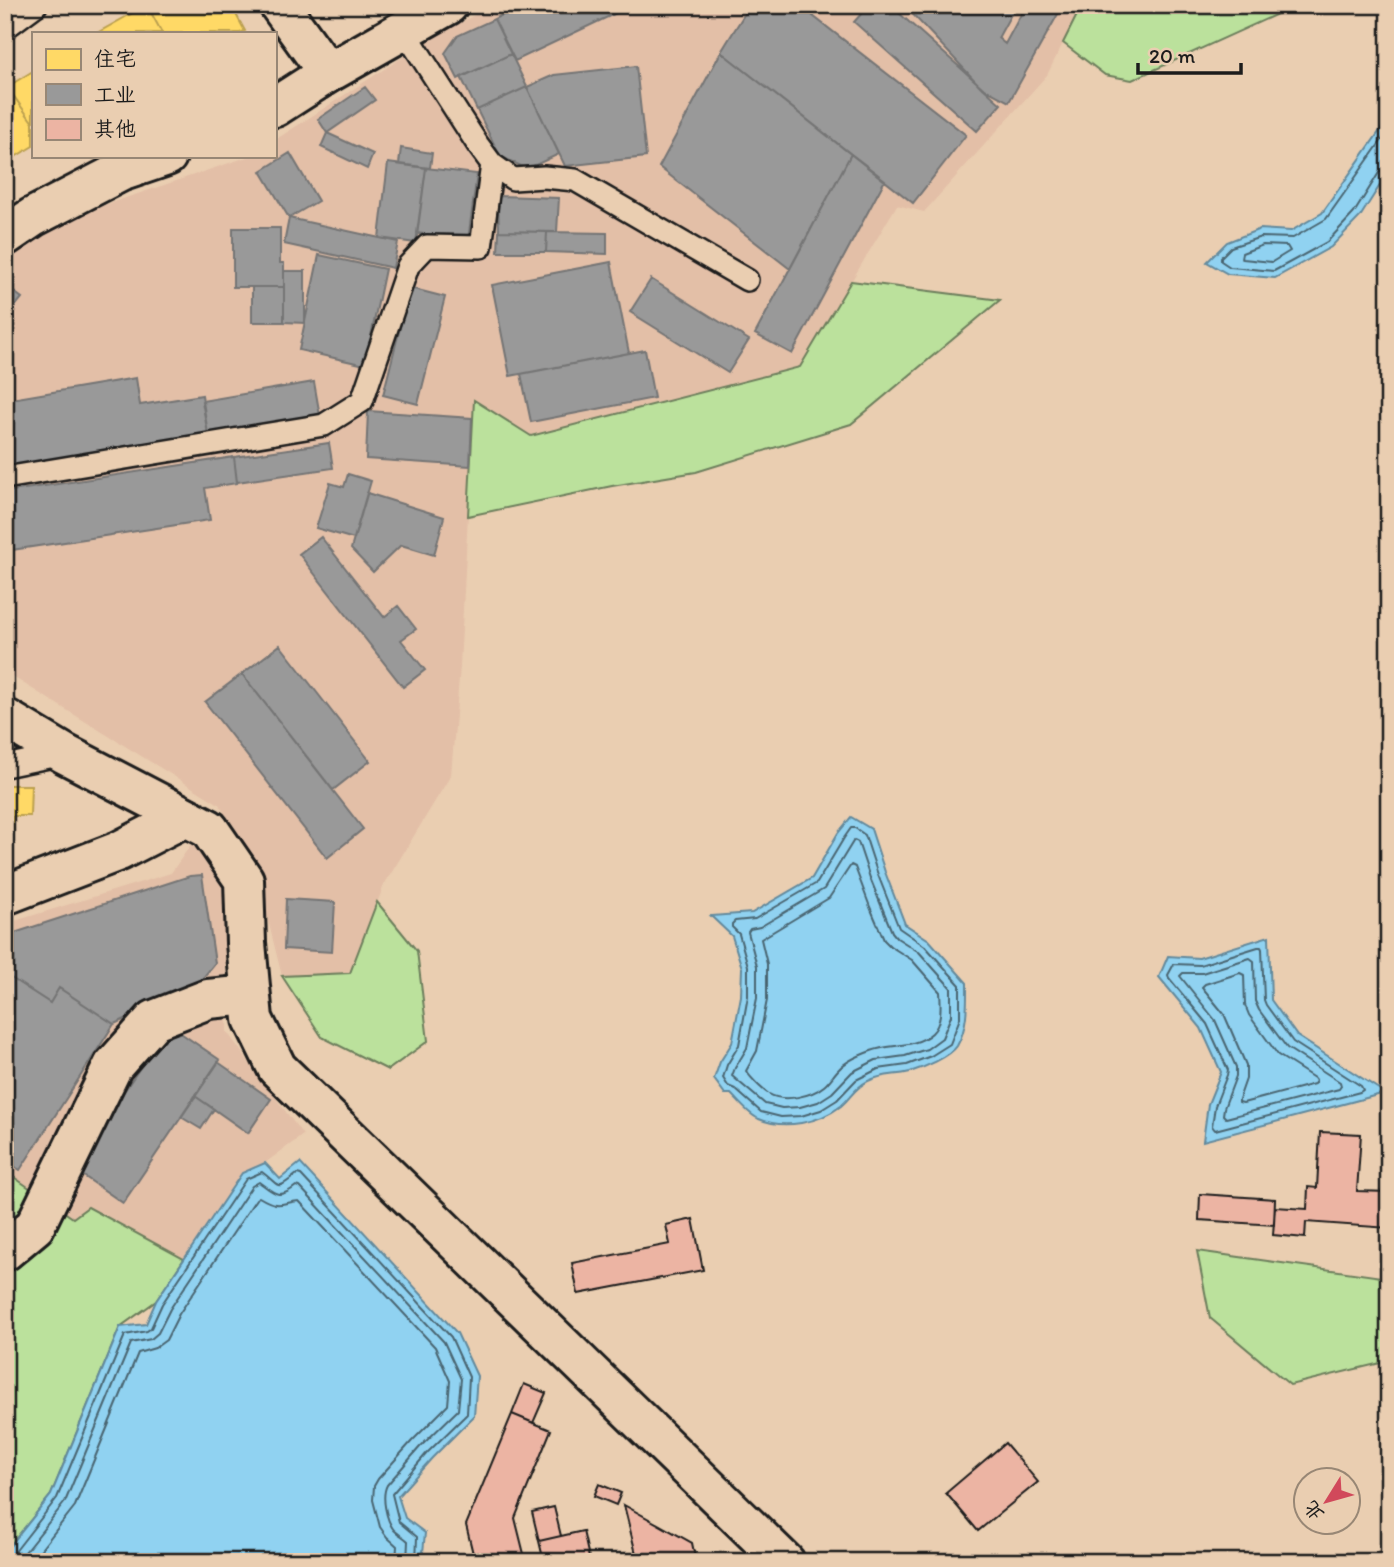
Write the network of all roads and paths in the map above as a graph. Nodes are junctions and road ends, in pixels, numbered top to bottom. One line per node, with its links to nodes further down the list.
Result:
1 (36, 5): 4 (lane)
2 (279, 5): 6 (main road)
3 (448, 5): 5 (main road)
4 (5, 28)
5 (404, 30): 6 (main road); 9 (lane)
6 (328, 73): 7 (main road)
7 (276, 106)
8 (160, 158): 10 (main road)
9 (492, 164): 11 (lane); 12 (lane)
10 (5, 236)
11 (747, 280)
12 (5, 478)
13 (5, 718): 14 (main road)
14 (65, 754): 15 (lane); 16 (main road)
15 (5, 765)
16 (185, 817): 17 (main road); 18 (main road)
17 (5, 895)
18 (250, 995): 19 (main road); 20 (main road)
19 (5, 1251)
20 (785, 1562)

